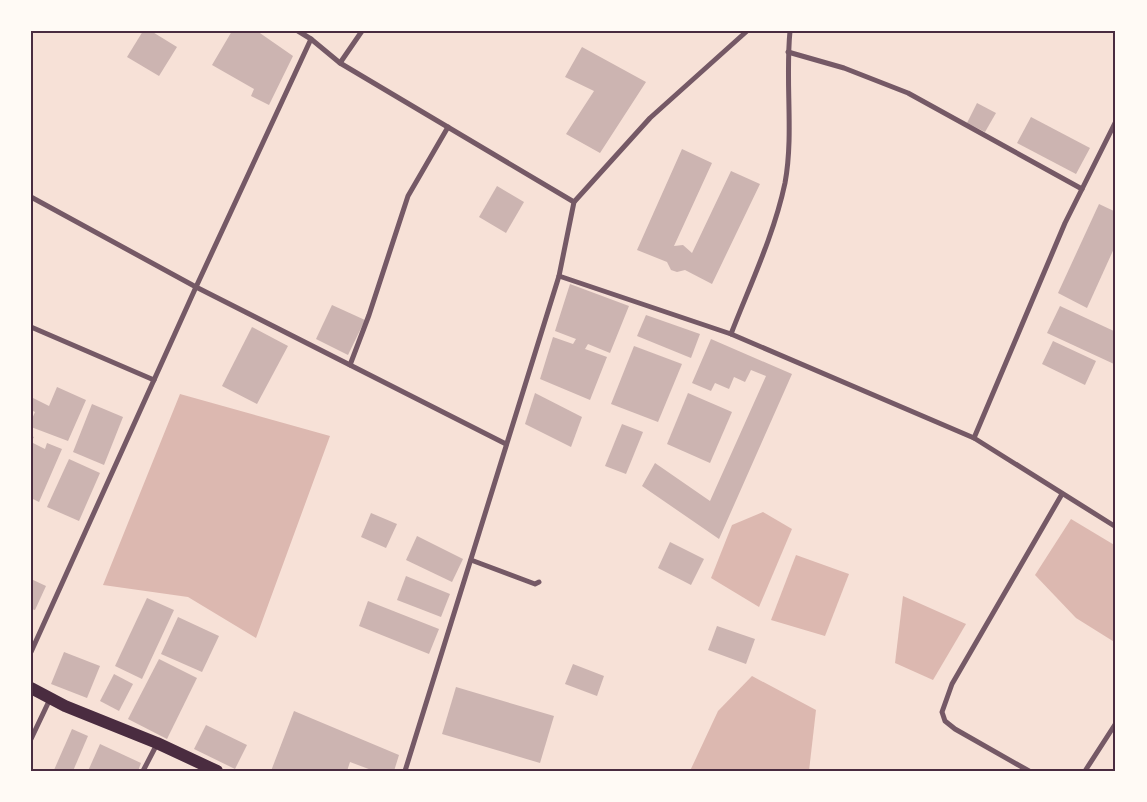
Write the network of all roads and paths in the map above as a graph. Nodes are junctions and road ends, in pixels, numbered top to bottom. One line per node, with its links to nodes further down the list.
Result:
1 (298, 31): 5 (street)
2 (362, 31): 7 (street)
3 (747, 31): 12 (street)
4 (790, 31): 6 (street)
5 (311, 39): 7 (street); 14 (street)
6 (788, 52): 10 (street); 16 (street)
7 (340, 63): 9 (street)
8 (1116, 121): 10 (street)
9 (448, 127): 12 (street); 17 (street)
10 (1082, 189): 19 (street)
11 (31, 197): 14 (street)
12 (574, 202): 13 (street)
13 (558, 276): 16 (street); 20 (street)
14 (196, 287): 17 (street); 18 (street)
15 (31, 326): 18 (street)
16 (731, 334): 19 (street)
17 (350, 365): 20 (street)
18 (154, 380): 25 (street)
19 (974, 438): 21 (street)
20 (506, 444): 23 (street)
21 (1062, 494): 22 (street); 34 (street)
22 (1116, 527)
23 (470, 560): 24 (street); 33 (street)
24 (539, 582)
25 (31, 652)
26 (31, 688): 27 (main road)
27 (50, 698): 29 (street); 30 (main road)
28 (1116, 723): 35 (street)
29 (31, 740)
30 (157, 743): 31 (street); 32 (main road)
31 (143, 771)
32 (217, 771)
33 (405, 771)
34 (1028, 771)
35 (1086, 771)

